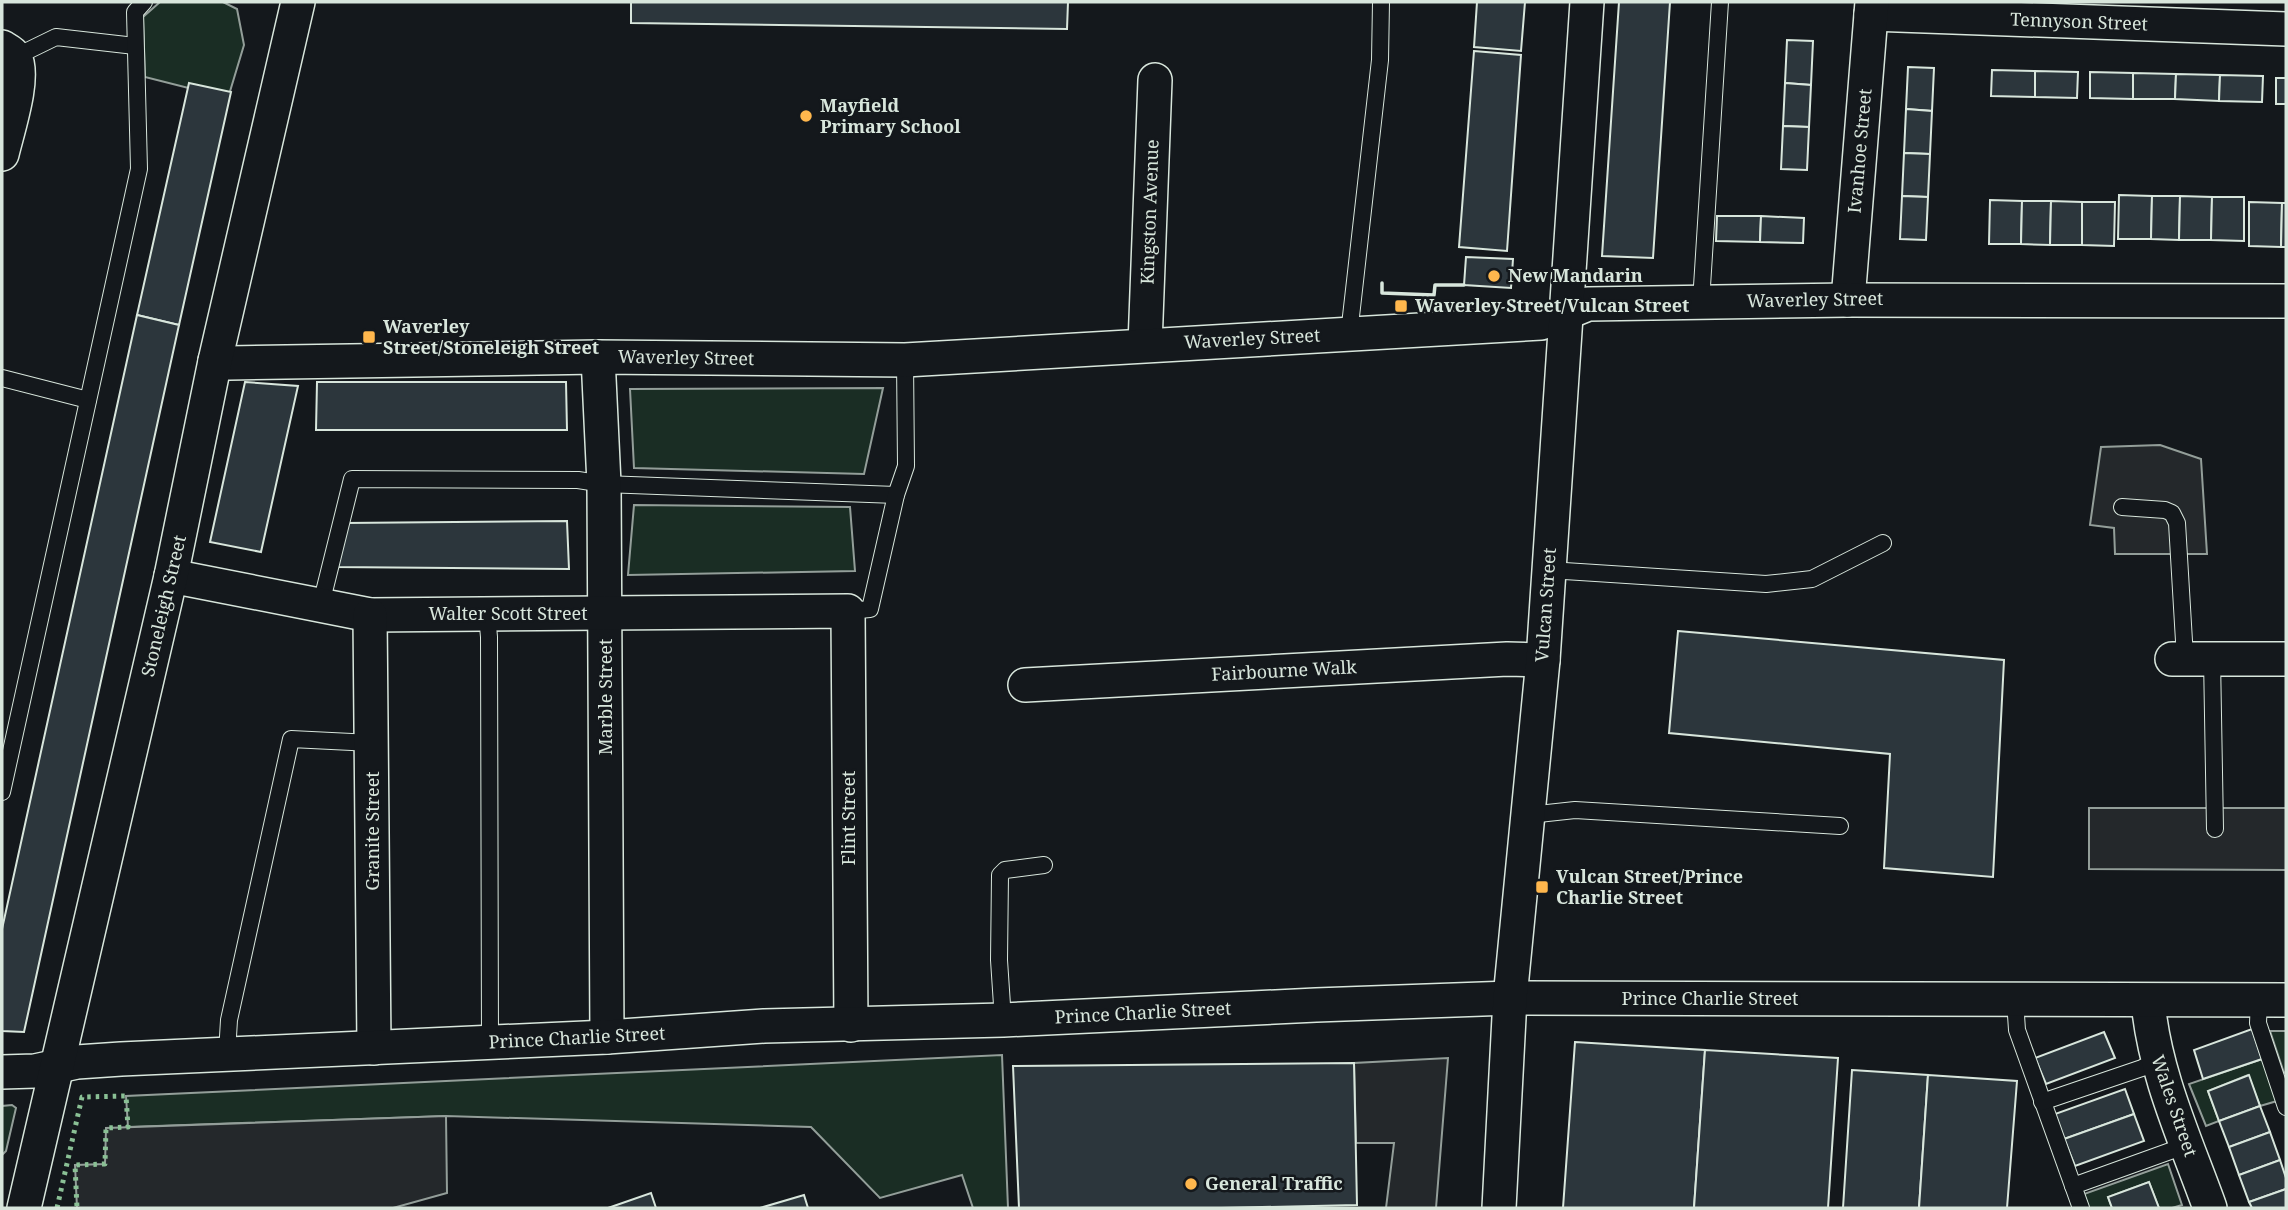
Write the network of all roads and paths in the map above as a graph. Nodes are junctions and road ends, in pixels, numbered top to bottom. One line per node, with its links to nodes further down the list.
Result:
1 (144, 2): 8 (lane)
2 (298, 2): 20 (street, Stoneleigh Street)
3 (1381, 2): 16 (lane)
4 (1587, 2): 15 (street, Vulcan Street)
5 (1720, 2): 14 (lane)
6 (1871, 8): 7 (street, Tennyson Street); 12 (street, Ivanhoe Street)
7 (2286, 29)
8 (135, 46): 9 (lane); 22 (lane)
9 (8, 52): 11 (street)
10 (1155, 80): 17 (street, Kingston Avenue)
11 (2, 154)
12 (1848, 300): 13 (street, Waverley Street); 14 (street, Waverley Street)
13 (2286, 301)
14 (1701, 302): 15 (street, Waverley Street)
15 (1566, 312): 16 (street, Waverley Street); 27 (street, Vulcan Street)
16 (1349, 334): 17 (street, Waverley Street)
17 (1145, 345): 19 (street, Waverley Street)
18 (598, 358): 19 (street, Waverley Street); 20 (street, Waverley Street); 23 (street, Marble Street)
19 (905, 360): 24 (lane)
20 (215, 361): 28 (street, Stoneleigh Street)
21 (2, 378): 22 (lane)
22 (88, 400): 39 (lane)
23 (604, 484): 24 (lane); 29 (lane); 31 (street, Marble Street)
24 (896, 495): 30 (lane)
25 (2122, 507): 34 (lane)
26 (1883, 543): 27 (lane)
27 (1549, 570): 36 (street, Vulcan Street)
28 (171, 576): 29 (street, Walter Scott Street); 56 (street, Stoneleigh Street)
29 (321, 604): 32 (street, Walter Scott Street)
30 (848, 611): 31 (street, Walter Scott Street); 50 (street, Flint Street)
31 (606, 614): 33 (street, Walter Scott Street); 51 (street, Marble Street)
32 (370, 615): 33 (street, Walter Scott Street); 38 (street, Granite Street)
33 (488, 615): 52 (lane)
34 (2190, 658): 35 (street); 43 (lane)
35 (2286, 659)
36 (1543, 660): 37 (street, Fairbourne Walk); 41 (street, Vulcan Street)
37 (1025, 685)
38 (372, 743): 53 (street, Granite Street); 54 (lane)
39 (7, 746): 40 (lane)
40 (2, 792)
41 (1529, 815): 42 (lane); 45 (street, Vulcan Street)
42 (1840, 826)
43 (2215, 829)
44 (1044, 865): 49 (lane)
45 (1510, 998): 46 (street, Prince Charlie Street); 49 (street, Prince Charlie Street); 63 (street, Vulcan Street)
46 (2015, 1000): 48 (street, Prince Charlie Street); 58 (lane)
47 (2273, 1000): 48 (street, Prince Charlie Street); 59 (lane)
48 (2148, 1001): 55 (street, Wales Street)
49 (1003, 1020): 50 (street, Prince Charlie Street)
50 (851, 1025): 51 (street, Prince Charlie Street)
51 (607, 1037): 52 (street, Prince Charlie Street)
52 (490, 1043): 53 (street, Prince Charlie Street)
53 (374, 1048): 54 (street, Prince Charlie Street)
54 (227, 1053): 56 (street, Prince Charlie Street)
55 (2157, 1061): 58 (lane); 60 (street, Wales Street)
56 (56, 1067): 57 (street, Prince Charlie Street); 62 (street, Stoneleigh Street)
57 (2, 1072)
58 (2042, 1102): 61 (lane)
59 (2286, 1107)
60 (2187, 1144): 61 (lane); 65 (street, Wales Street)
61 (2073, 1186): 64 (lane)
62 (24, 1208)
63 (1499, 1208)
64 (2081, 1208)
65 (2210, 1208)

